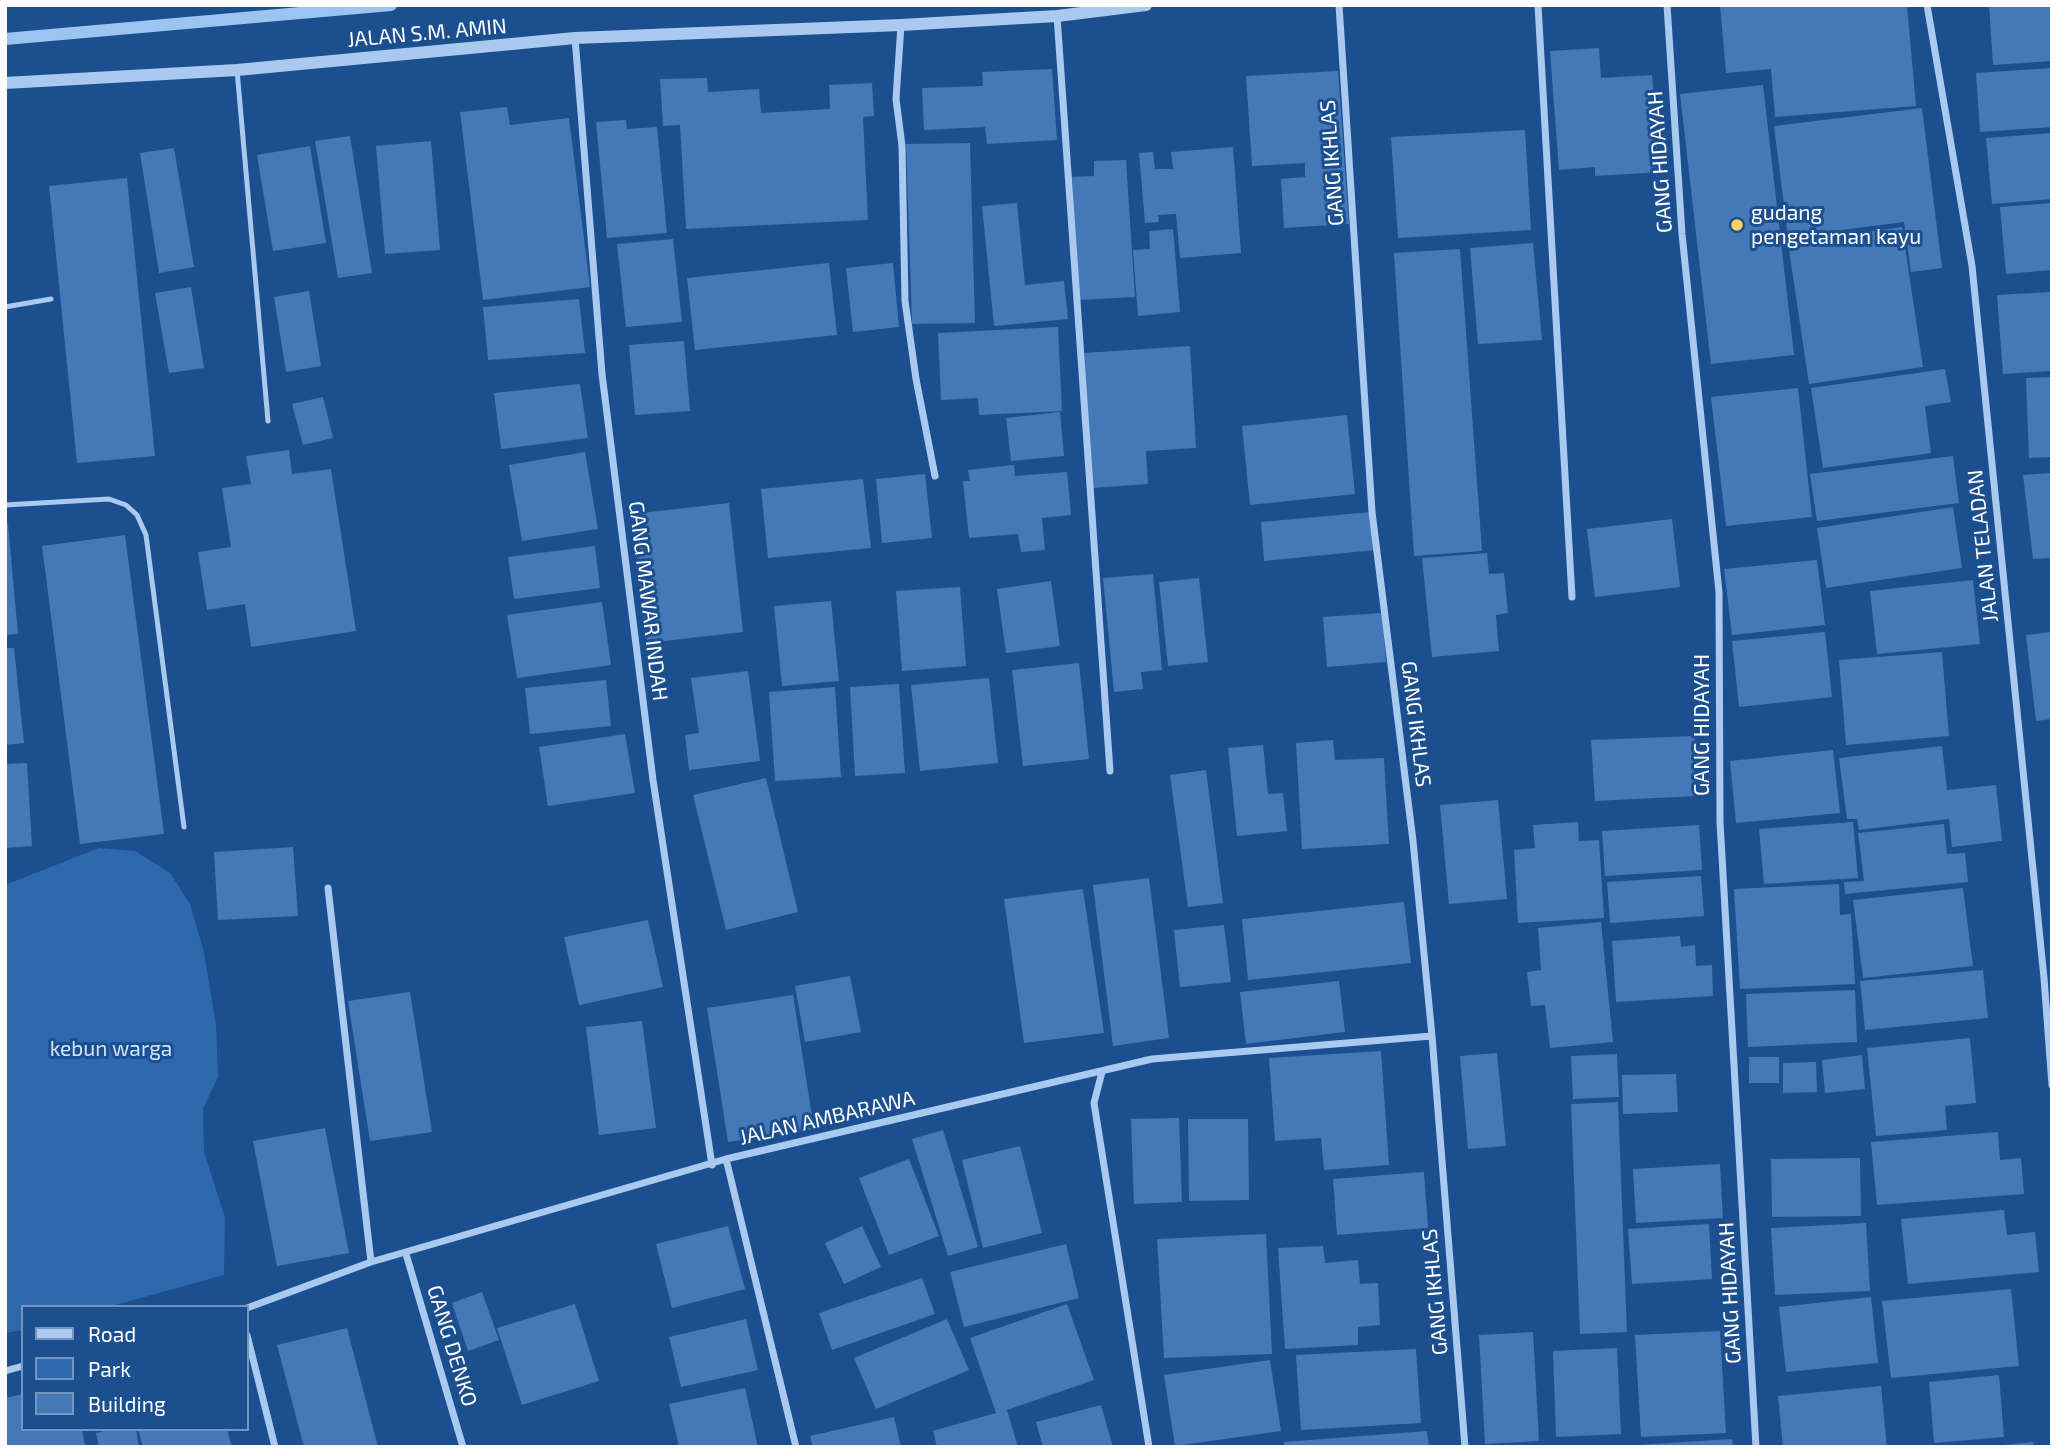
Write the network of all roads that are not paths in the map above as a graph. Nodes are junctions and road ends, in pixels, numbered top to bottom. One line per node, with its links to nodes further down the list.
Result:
1 (1146, 5): 6 (street, JALAN S.M. AMIN)
2 (1339, 5): 20 (street, GANG IKHLAS)
3 (1538, 5): 16 (street)
4 (1667, 5): 34 (street, GANG HIDAYAH)
5 (1927, 5): 22 (street, JALAN TELADAN)
6 (1057, 16): 7 (street, JALAN S.M. AMIN); 17 (street)
7 (901, 25): 8 (street, JALAN S.M. AMIN); 14 (street)
8 (575, 38): 9 (street, JALAN S.M. AMIN); 24 (street, GANG MAWAR INDAH)
9 (237, 70): 10 (street, JALAN S.M. AMIN); 13 (lane)
10 (5, 83)
11 (51, 299): 12 (lane)
12 (5, 307)
13 (268, 421)
14 (935, 476)
15 (5, 505): 18 (lane)
16 (1573, 597)
17 (1110, 771)
18 (184, 827)
19 (328, 888): 26 (street)
20 (1432, 1035): 21 (street, JALAN AMBARAWA); 33 (street, GANG IKHLAS)
21 (1102, 1072): 23 (street, JALAN AMBARAWA); 32 (street)
22 (2052, 1086)
23 (726, 1159): 24 (street, JALAN AMBARAWA); 31 (street)
24 (712, 1165): 25 (street, JALAN AMBARAWA)
25 (406, 1254): 26 (street, JALAN AMBARAWA); 30 (street, GANG DENKO)
26 (371, 1262): 27 (street, JALAN AMBARAWA)
27 (248, 1308)
28 (248, 1339): 29 (street)
29 (275, 1447)
30 (464, 1447)
31 (796, 1447)
32 (1149, 1447)
33 (1465, 1447)
34 (1756, 1447)

